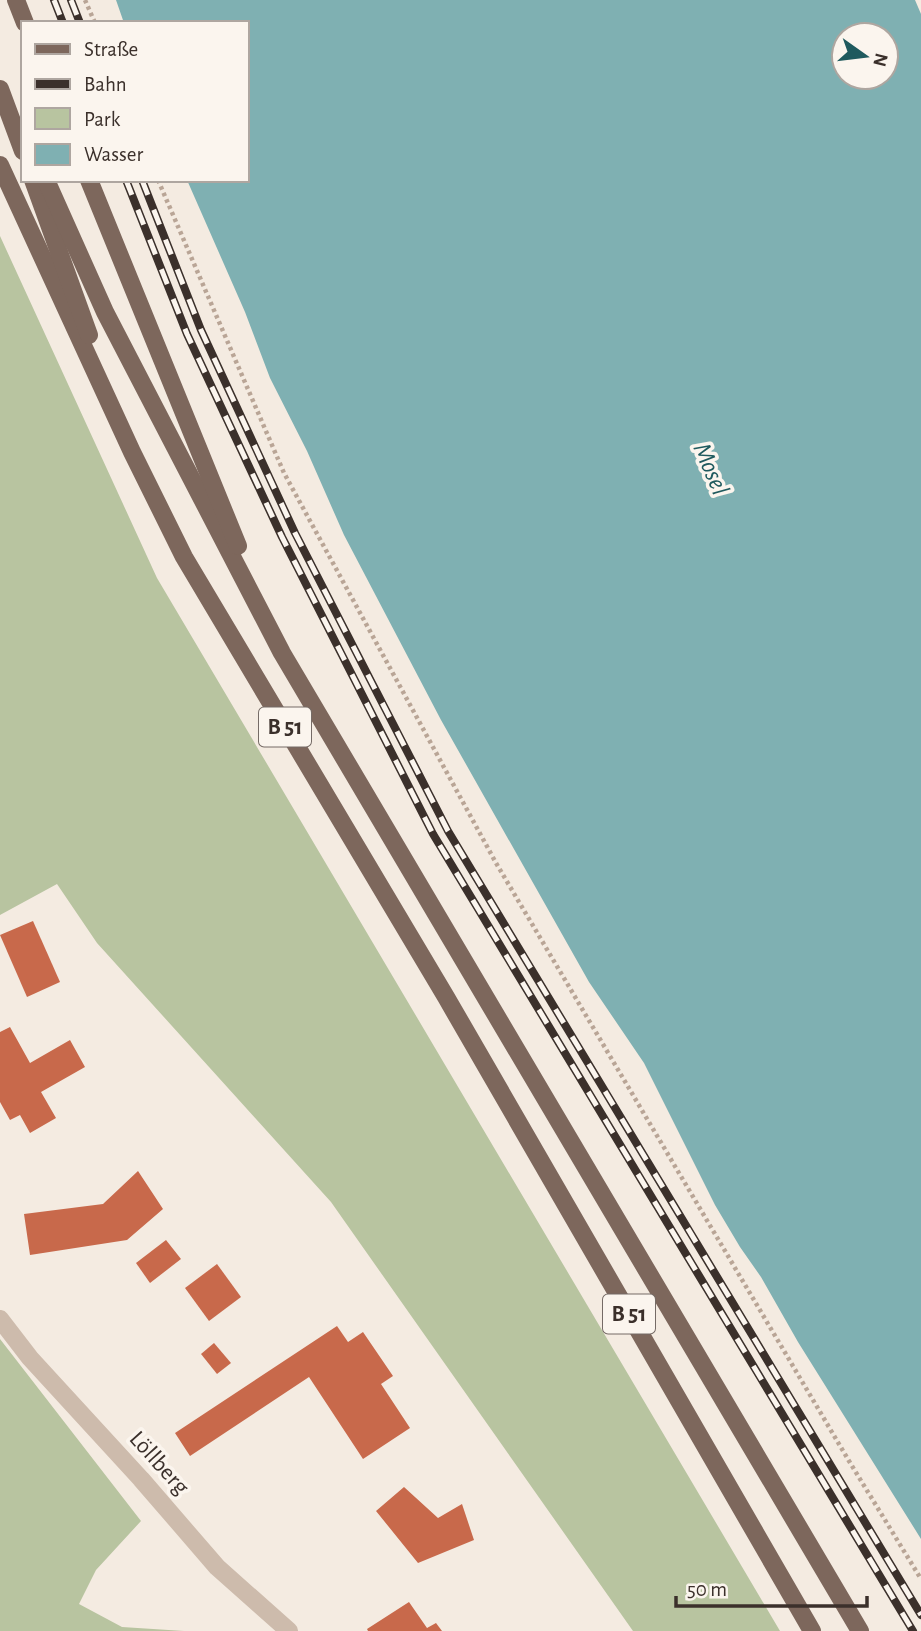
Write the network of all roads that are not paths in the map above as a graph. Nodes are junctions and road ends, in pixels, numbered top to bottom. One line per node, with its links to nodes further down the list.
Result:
1 (16, 0): 2 (main road)
2 (24, 21)
3 (0, 82): 5 (main road)
4 (0, 89): 6 (main road)
5 (21, 126)
6 (21, 146)
7 (0, 165): 11 (main road)
8 (34, 182): 11 (main road, B 51)
9 (47, 182): 12 (main road, B 51)
10 (90, 182): 12 (main road)
11 (132, 452): 15 (main road, B 51)
12 (282, 653): 16 (main road, B 51)
13 (0, 1319): 14 (street, Löllberg)
14 (289, 1631)
15 (812, 1631)
16 (860, 1631)

